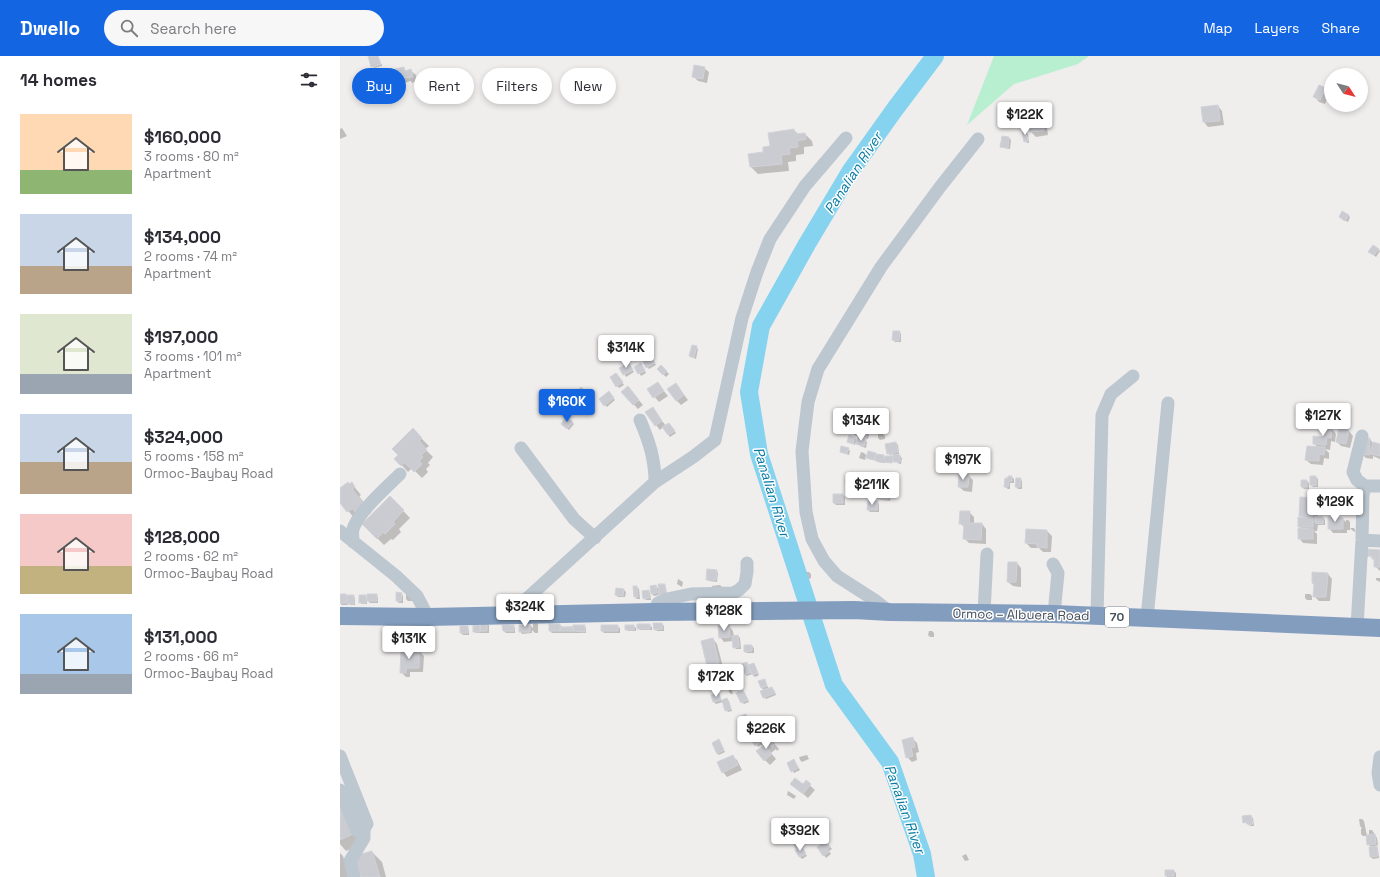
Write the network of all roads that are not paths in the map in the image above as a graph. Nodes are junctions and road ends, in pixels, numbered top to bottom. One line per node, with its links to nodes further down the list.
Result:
1 (846, 138): 9 (street)
2 (978, 139): 21 (street)
3 (1133, 376): 27 (street)
4 (1168, 403): 28 (street)
5 (640, 420): 9 (street)
6 (1362, 436): 10 (street)
7 (521, 448): 13 (street)
8 (400, 474): 16 (street)
9 (655, 482): 13 (street)
10 (1365, 486): 11 (street); 14 (street)
11 (1380, 486)
12 (340, 531): 16 (street)
13 (595, 538): 23 (street)
14 (1362, 540): 15 (street); 29 (street)
15 (1380, 541)
16 (353, 542): 26 (street)
17 (987, 554): 22 (street)
18 (748, 563): 20 (street)
19 (1054, 564): 24 (street)
20 (653, 612): 21 (highway, Ormoc – Albuera Road / 70); 23 (highway, 70)
21 (890, 612): 22 (highway, Ormoc – Albuera Road / 70)
22 (984, 613): 24 (highway, Ormoc – Albuera Road / 70)
23 (509, 614): 26 (highway, 70)
24 (1054, 614): 27 (highway, Ormoc – Albuera Road / 70)
25 (340, 616): 26 (highway, 70)
26 (428, 616)
27 (1097, 616): 28 (highway, Ormoc – Albuera Road / 70)
28 (1147, 618): 29 (highway, Ormoc – Albuera Road / 70)
29 (1357, 626): 30 (highway, Ormoc – Albuera Road / 70)
30 (1380, 628)
31 (340, 756): 35 (street)
32 (1380, 757): 33 (street)
33 (1380, 785)
34 (340, 790): 35 (street)
35 (364, 829): 36 (street)
36 (354, 877)

